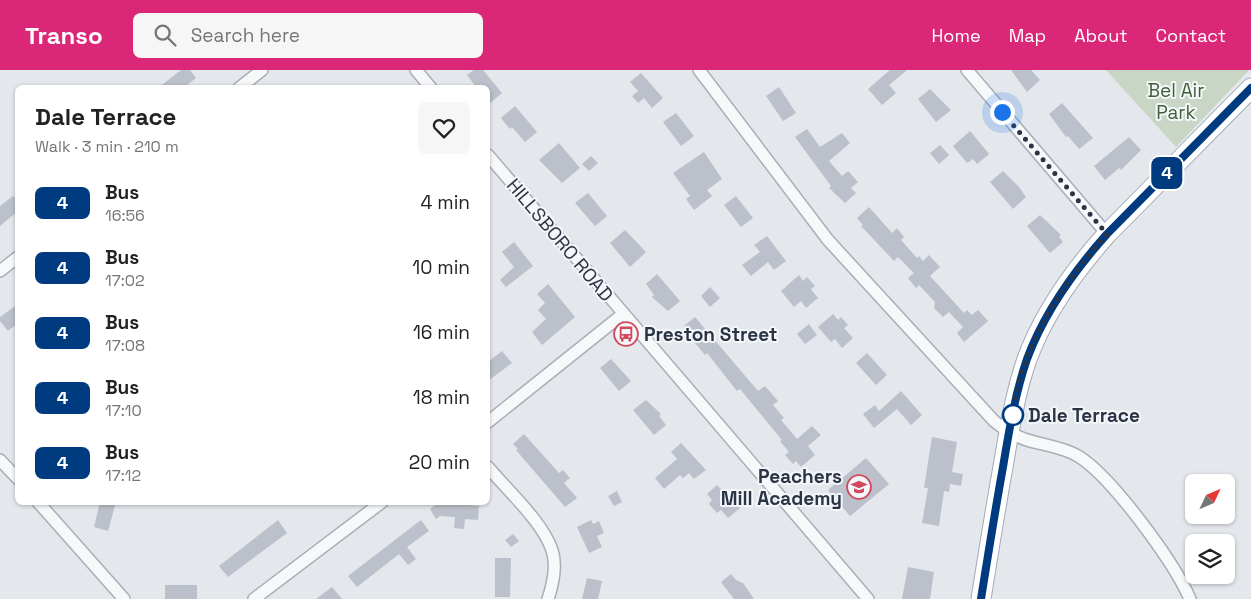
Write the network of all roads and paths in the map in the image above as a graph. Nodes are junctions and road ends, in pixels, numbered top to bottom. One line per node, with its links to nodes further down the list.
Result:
1 (262, 70): 5 (street)
2 (416, 70): 6 (street)
3 (699, 70): 14 (street)
4 (967, 70): 9 (street)
5 (244, 85)
6 (428, 85)
7 (1251, 88): 9 (main road)
8 (490, 157): 12 (street, HILLSBORO ROAD)
9 (1107, 234): 14 (main road)
10 (15, 259): 11 (street)
11 (0, 271)
12 (623, 314): 13 (street); 23 (street, HILLSBORO ROAD)
13 (490, 420)
14 (1009, 432): 24 (main road); 25 (street)
15 (0, 460): 17 (street)
16 (490, 469): 22 (street)
17 (15, 476)
18 (40, 505): 20 (street)
19 (378, 505): 21 (street)
20 (117, 597)
21 (254, 599)
22 (548, 599)
23 (868, 599)
24 (981, 599)
25 (1190, 599)

